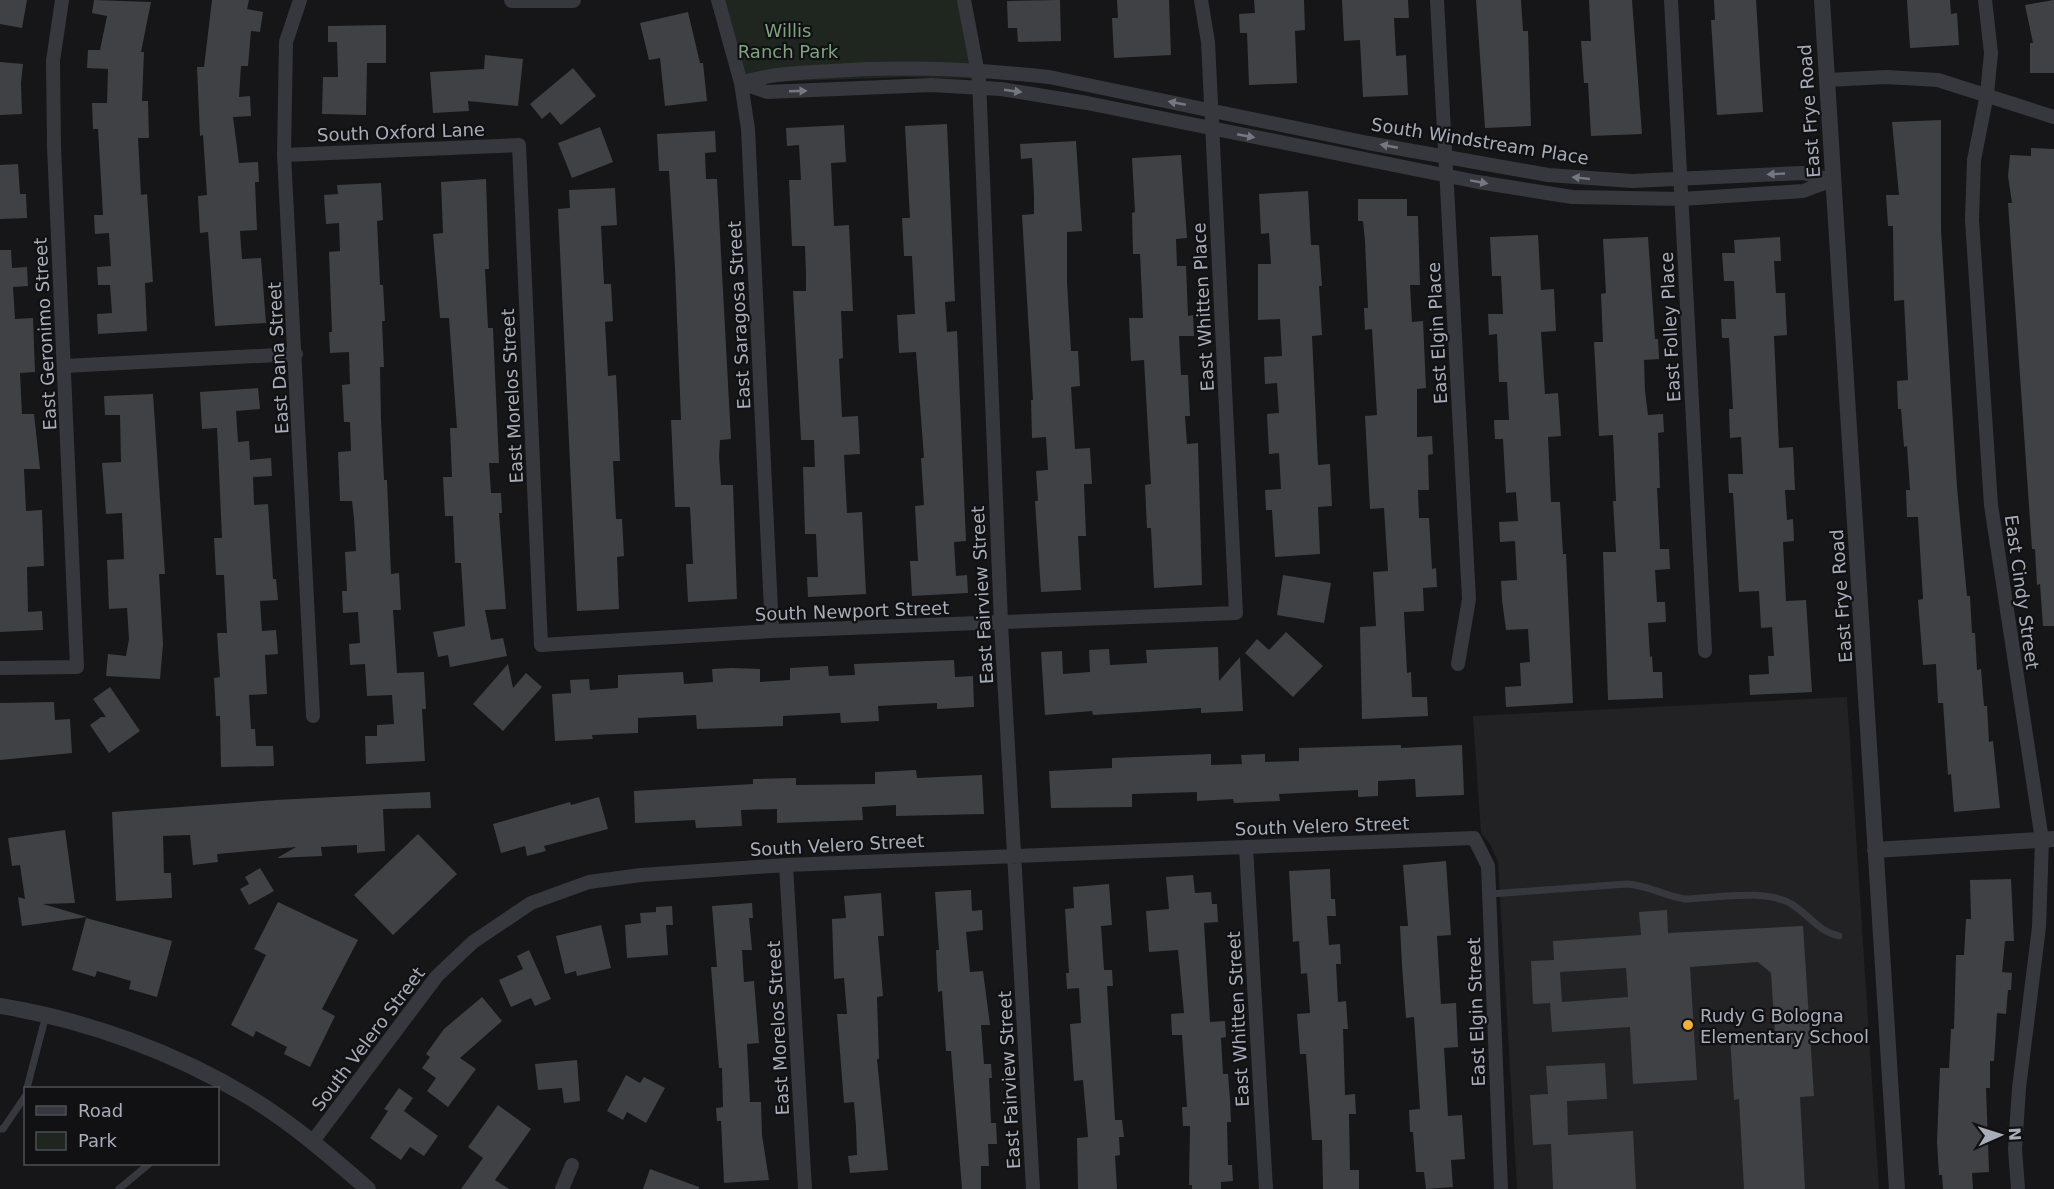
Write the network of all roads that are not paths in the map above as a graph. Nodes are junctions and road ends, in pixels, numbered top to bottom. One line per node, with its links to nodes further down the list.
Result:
1 (62, 0): 28 (street, East Geronimo Street)
2 (300, 0): 21 (street, East Dana Street)
3 (512, 0): 4 (street)
4 (573, 0)
5 (718, 0): 14 (street, East Saragosa Street)
6 (964, 0): 12 (street, East Fairview Street)
7 (1201, 0): 17 (street, East Whitten Place)
8 (1437, 0): 22 (street, East Elgin Place)
9 (1671, 0): 24 (street, East Folley Place)
10 (1822, 0): 13 (street, East Frye Road)
11 (1985, 0): 16 (street, East Cindy Street)
12 (977, 70): 14 (street, South Windstream Place); 15 (street, East Fairview Street); 17 (street, South Windstream Place, one-way to 12)
13 (1827, 80): 16 (street); 25 (street, East Frye Road)
14 (741, 83): 15 (street, South Windstream Place, one-way to 15); 31 (street, East Saragosa Street)
15 (979, 87): 19 (street, South Windstream Place, one-way to 19); 30 (street, East Fairview Street)
16 (1987, 94): 18 (street); 38 (street, East Cindy Street)
17 (1212, 110): 19 (street, East Whitten Place); 22 (street, South Windstream Place, one-way to 17)
18 (2054, 117)
19 (1213, 129): 23 (street, South Windstream Place, one-way to 23); 29 (street, East Whitten Place)
20 (519, 145): 21 (street, South Oxford Lane); 32 (street, East Morelos Street)
21 (284, 155): 27 (street, East Dana Street)
22 (1446, 157): 23 (street, East Elgin Place); 24 (street, South Windstream Place, one-way to 22)
23 (1447, 176): 26 (street, South Windstream Place, one-way to 26); 34 (street, East Elgin Place)
24 (1681, 179): 25 (street, South Windstream Place, one-way to 24); 26 (street, East Folley Place)
25 (1833, 180): 26 (street, South Windstream Place); 40 (street, East Frye Road)
26 (1682, 199): 33 (street, East Folley Place)
27 (296, 354): 28 (street); 36 (street, East Dana Street)
28 (65, 366): 35 (street, East Geronimo Street)
29 (1236, 613): 30 (street, South Newport Street)
30 (1001, 623): 31 (street, South Newport Street); 41 (street, East Fairview Street)
31 (772, 631): 32 (street, South Newport Street)
32 (541, 645)
33 (1705, 651)
34 (1458, 664)
35 (0, 668)
36 (313, 716)
37 (1474, 838): 39 (street, South Velero Street); 43 (street, East Elgin Street)
38 (2048, 840): 40 (street); 62 (street, East Cindy Street)
39 (1246, 847): 41 (street, South Velero Street); 59 (street, East Whitten Street)
40 (1875, 850): 61 (street, East Frye Road)
41 (1015, 855): 42 (street, South Velero Street); 58 (street, East Fairview Street)
42 (786, 865): 51 (street, South Velero Street); 57 (street, East Morelos Street)
43 (1490, 894): 44 (lane); 60 (street, East Elgin Street)
44 (1839, 936)
45 (0, 1006): 46 (street)
46 (46, 1015): 47 (street); 48 (lane)
47 (213, 1084): 51 (street)
48 (28, 1087)
49 (24, 1098): 50 (lane)
50 (0, 1129)
51 (313, 1141): 55 (street)
52 (148, 1165): 54 (lane)
53 (572, 1165): 56 (street)
54 (119, 1189)
55 (368, 1189)
56 (562, 1189)
57 (805, 1189)
58 (1033, 1189)
59 (1266, 1189)
60 (1501, 1189)
61 (1897, 1189)
62 (2018, 1189)

